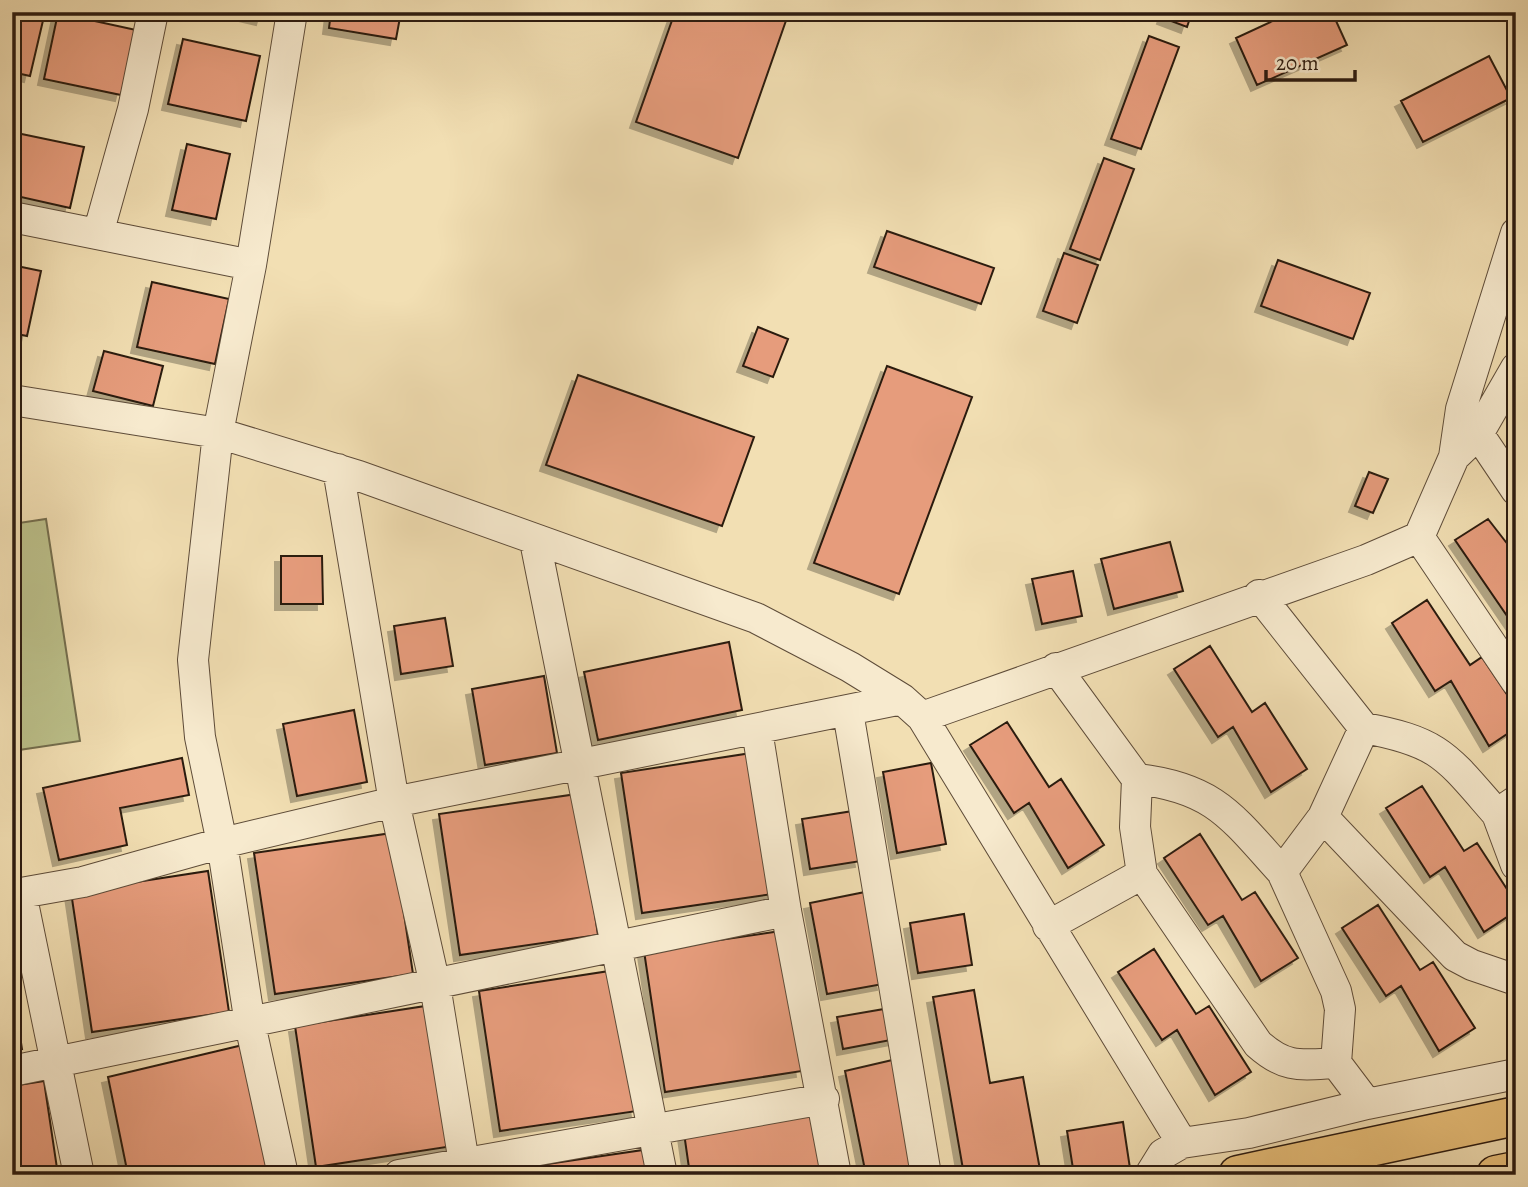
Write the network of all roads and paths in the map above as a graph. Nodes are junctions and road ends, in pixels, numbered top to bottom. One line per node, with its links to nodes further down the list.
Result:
1 (153, 12): 4 (street)
2 (292, 12): 6 (street)
3 (12, 218): 4 (street)
4 (99, 234): 6 (street)
5 (1513, 249): 9 (street)
6 (251, 265): 10 (street)
7 (1516, 368): 11 (street)
8 (12, 400): 10 (street)
9 (1461, 409): 11 (street); 12 (street)
10 (218, 433): 13 (street); 29 (street)
11 (1478, 434): 12 (street); 14 (street)
12 (1454, 457): 15 (street)
13 (338, 469): 16 (street); 26 (street)
14 (1516, 490)
15 (1419, 537): 17 (street); 19 (street)
16 (535, 541): 20 (street); 24 (street)
17 (1259, 595): 18 (street); 22 (street)
18 (1056, 668): 20 (street); 25 (street)
19 (1516, 681)
20 (912, 708): 21 (street); 35 (street)
21 (848, 712): 23 (street); 56 (street)
22 (1364, 728): 27 (street); 28 (street)
23 (757, 730): 24 (street); 34 (street)
24 (579, 767): 26 (street); 36 (street)
25 (1137, 779): 31 (street); 32 (street)
26 (394, 803): 29 (street); 38 (street)
27 (1506, 808): 30 (street)
28 (1323, 817): 31 (street); 37 (street)
29 (222, 843): 33 (street); 39 (street)
30 (1516, 865)
31 (1282, 873): 41 (street)
32 (1142, 874): 35 (street); 41 (street)
33 (17, 894): 40 (street)
34 (786, 911): 36 (street); 44 (street)
35 (1048, 926): 48 (street)
36 (617, 944): 38 (street); 47 (street)
37 (1516, 980)
38 (435, 985): 39 (street); 49 (street)
39 (250, 1024): 40 (street); 52 (street)
40 (54, 1063): 42 (street); 51 (street)
41 (1336, 1063): 45 (street)
42 (12, 1071)
43 (1516, 1074): 45 (street)
44 (824, 1098): 47 (street); 55 (street)
45 (1367, 1104): 48 (street)
46 (1516, 1116): 58 (main road)
47 (654, 1127): 49 (street); 54 (street)
48 (1182, 1143): 57 (street)
49 (465, 1168): 53 (street)
50 (1516, 1171): 59 (main road)
51 (79, 1175)
52 (283, 1175)
53 (398, 1175)
54 (662, 1175)
55 (836, 1175)
56 (926, 1175)
57 (1150, 1175)
58 (1238, 1175)
59 (1496, 1175)

